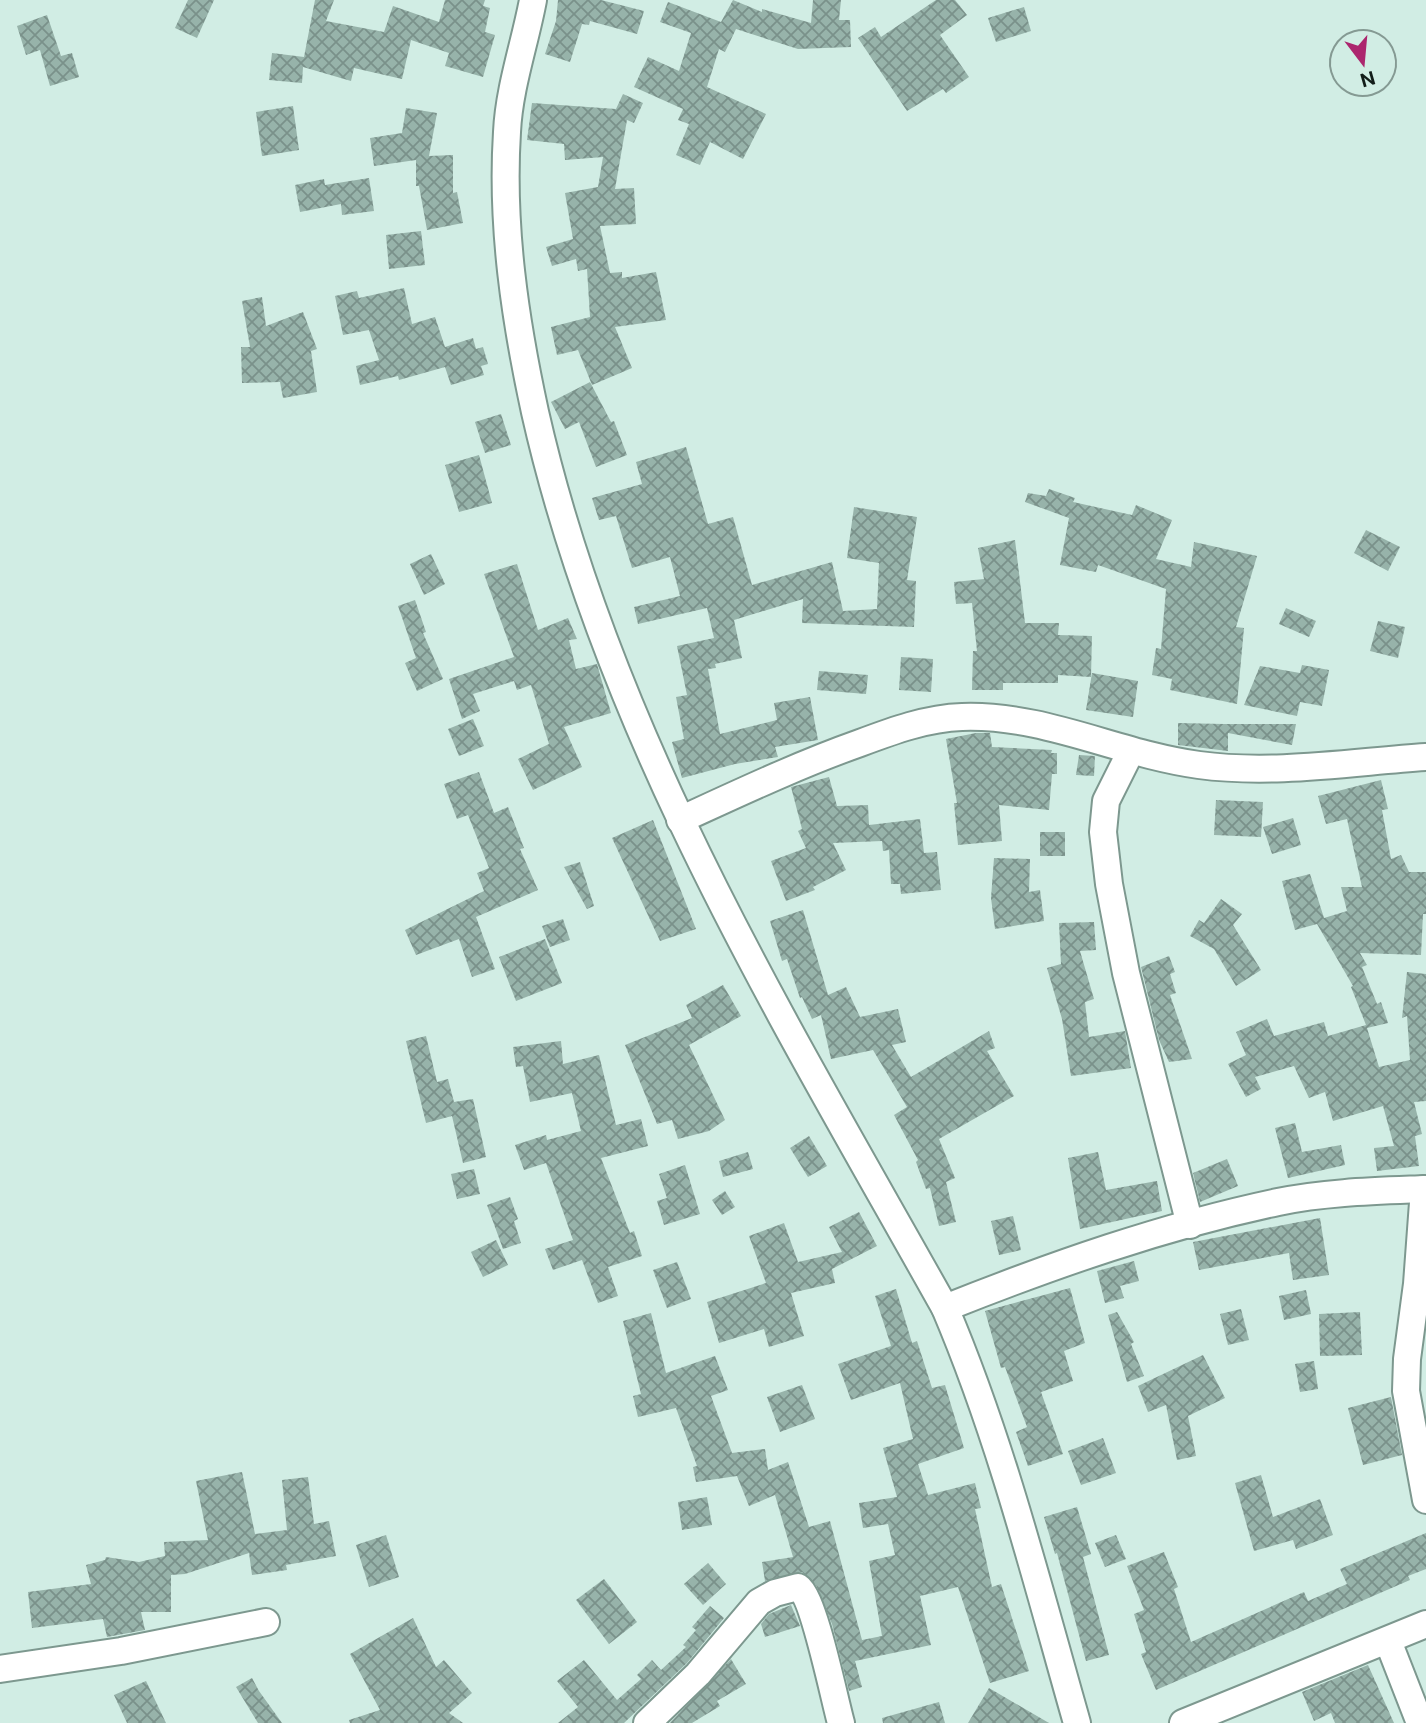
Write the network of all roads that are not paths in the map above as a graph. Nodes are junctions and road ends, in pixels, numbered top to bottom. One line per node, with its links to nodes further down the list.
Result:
1 (533, 0): 4 (street)
2 (1131, 751): 3 (street); 4 (street); 6 (street)
3 (1426, 757)
4 (680, 820): 7 (street)
5 (1425, 1189): 6 (street); 8 (street)
6 (1191, 1224): 7 (street)
7 (945, 1308): 15 (street)
8 (1426, 1500)
9 (266, 1622): 12 (street)
10 (1426, 1624): 11 (street)
11 (1388, 1641): 16 (street); 17 (street)
12 (0, 1669)
13 (647, 1723): 14 (street)
14 (841, 1723)
15 (1077, 1723)
16 (1183, 1723)
17 (1420, 1723)

